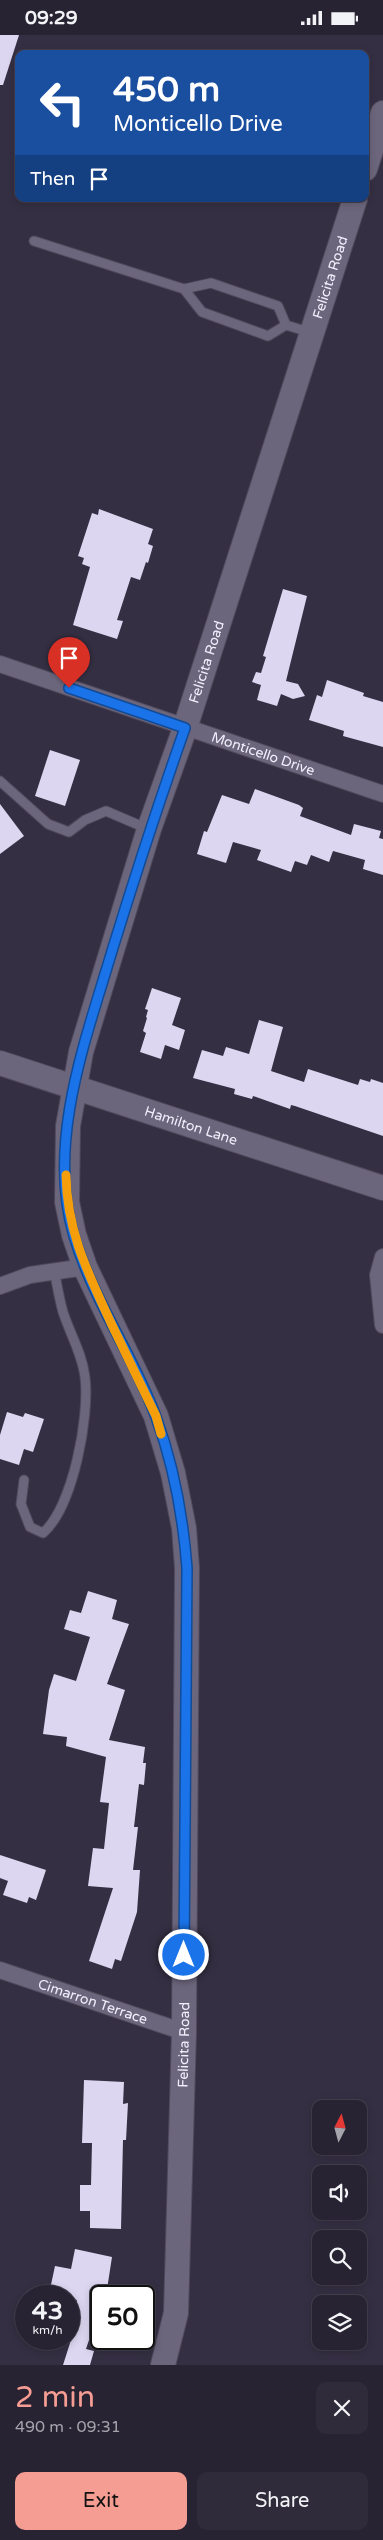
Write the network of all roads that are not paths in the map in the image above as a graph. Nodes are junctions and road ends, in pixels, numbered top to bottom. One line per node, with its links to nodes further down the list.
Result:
1 (383, 113): 2 (main road)
2 (369, 157)
3 (354, 202): 7 (main road, Felicita Road)
4 (34, 241): 5 (lane)
5 (184, 289): 6 (lane); 6 (lane)
6 (286, 325): 7 (lane)
7 (312, 333): 9 (main road, Felicita Road)
8 (0, 664): 9 (street, Monticello Drive)
9 (185, 728): 11 (street, Monticello Drive); 12 (main road, Felicita Road)
10 (0, 781): 12 (lane)
11 (383, 794)
12 (149, 829): 14 (main road, Felicita Road)
13 (0, 1063): 14 (main road, Hamilton Lane)
14 (74, 1088): 15 (main road, Hamilton Lane); 17 (main road, Felicita Road)
15 (383, 1188)
16 (383, 1257): 20 (street)
17 (85, 1267): 18 (street); 23 (main road, Felicita Road)
18 (54, 1270): 19 (street); 21 (lane)
19 (0, 1286)
20 (383, 1325)
21 (24, 1480)
22 (0, 1970): 23 (street, Cimarron Terrace)
23 (184, 2032): 24 (main road, Felicita Road)
24 (163, 2365)

